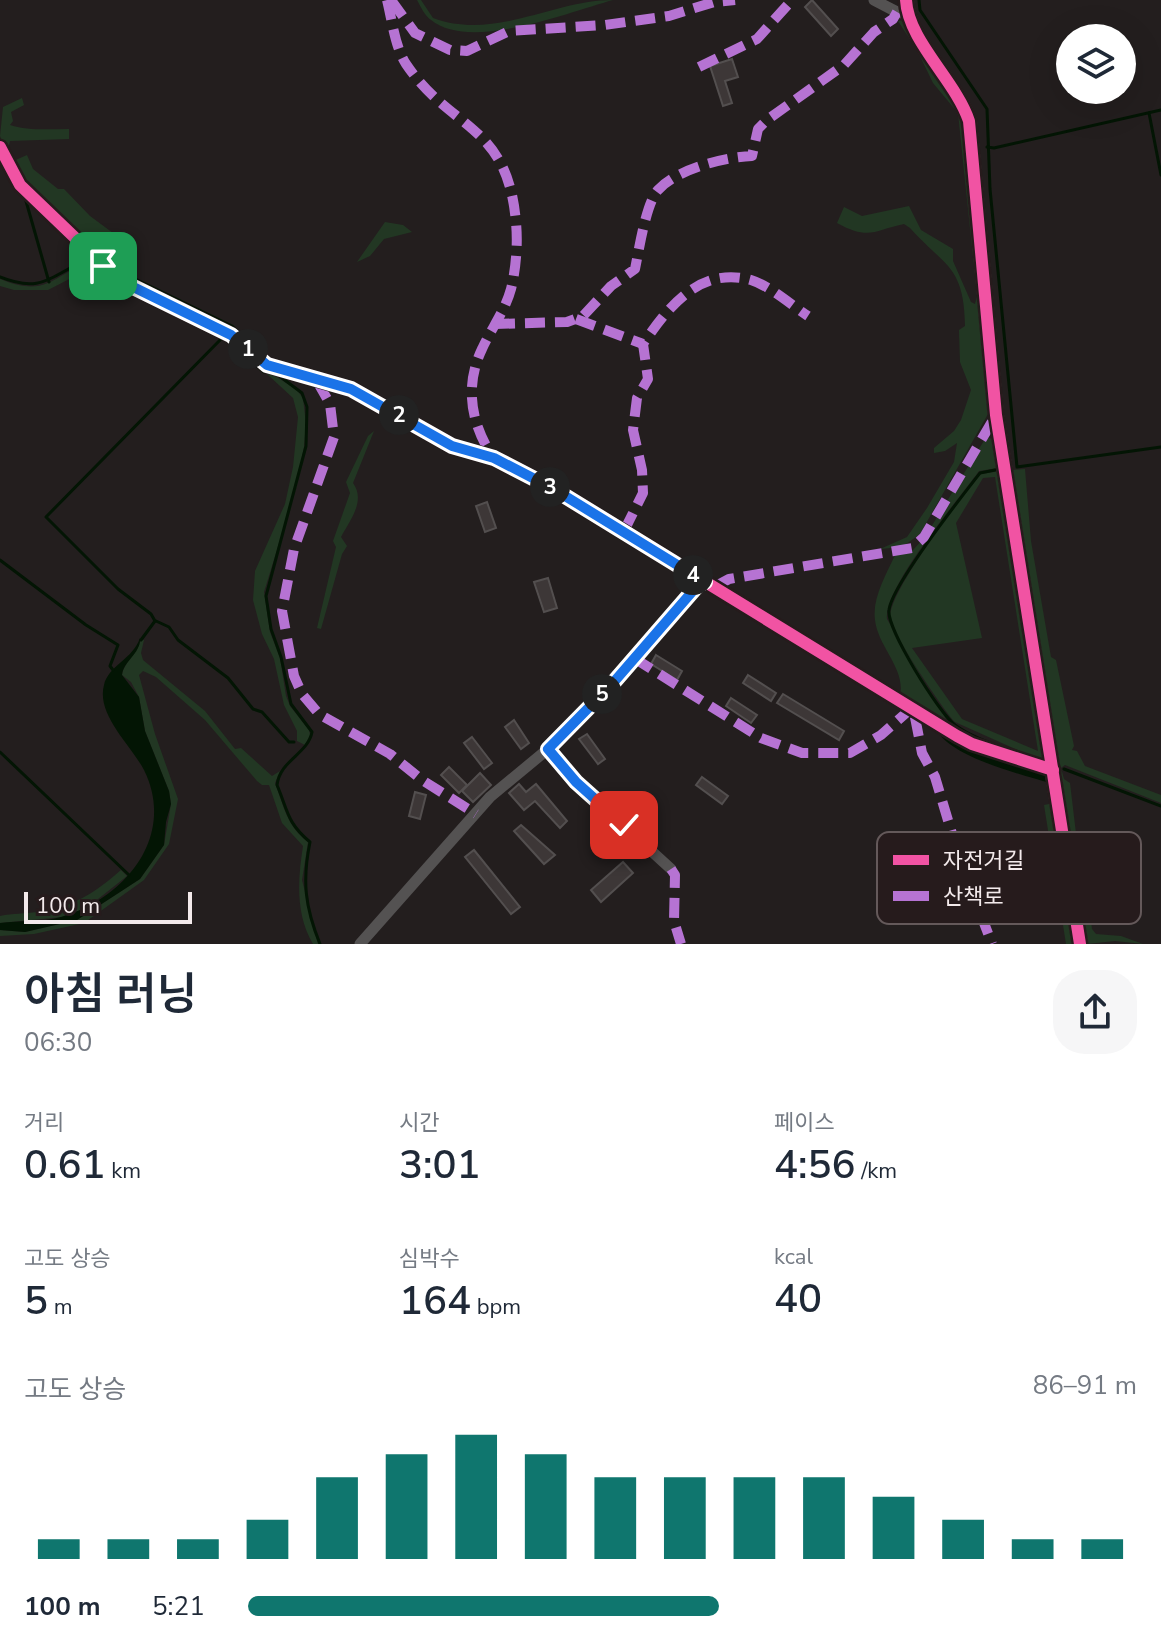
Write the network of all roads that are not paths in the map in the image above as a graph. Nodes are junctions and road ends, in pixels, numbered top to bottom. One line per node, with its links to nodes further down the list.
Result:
1 (874, 0): 2 (street)
2 (907, 7): 6 (street)
3 (0, 147): 4 (street)
4 (705, 582): 5 (street); 6 (street)
5 (548, 749): 8 (street); 10 (street)
6 (1053, 770): 7 (street)
7 (1063, 832)
8 (671, 869)
9 (1077, 924): 11 (street)
10 (360, 944)
11 (1080, 944)

